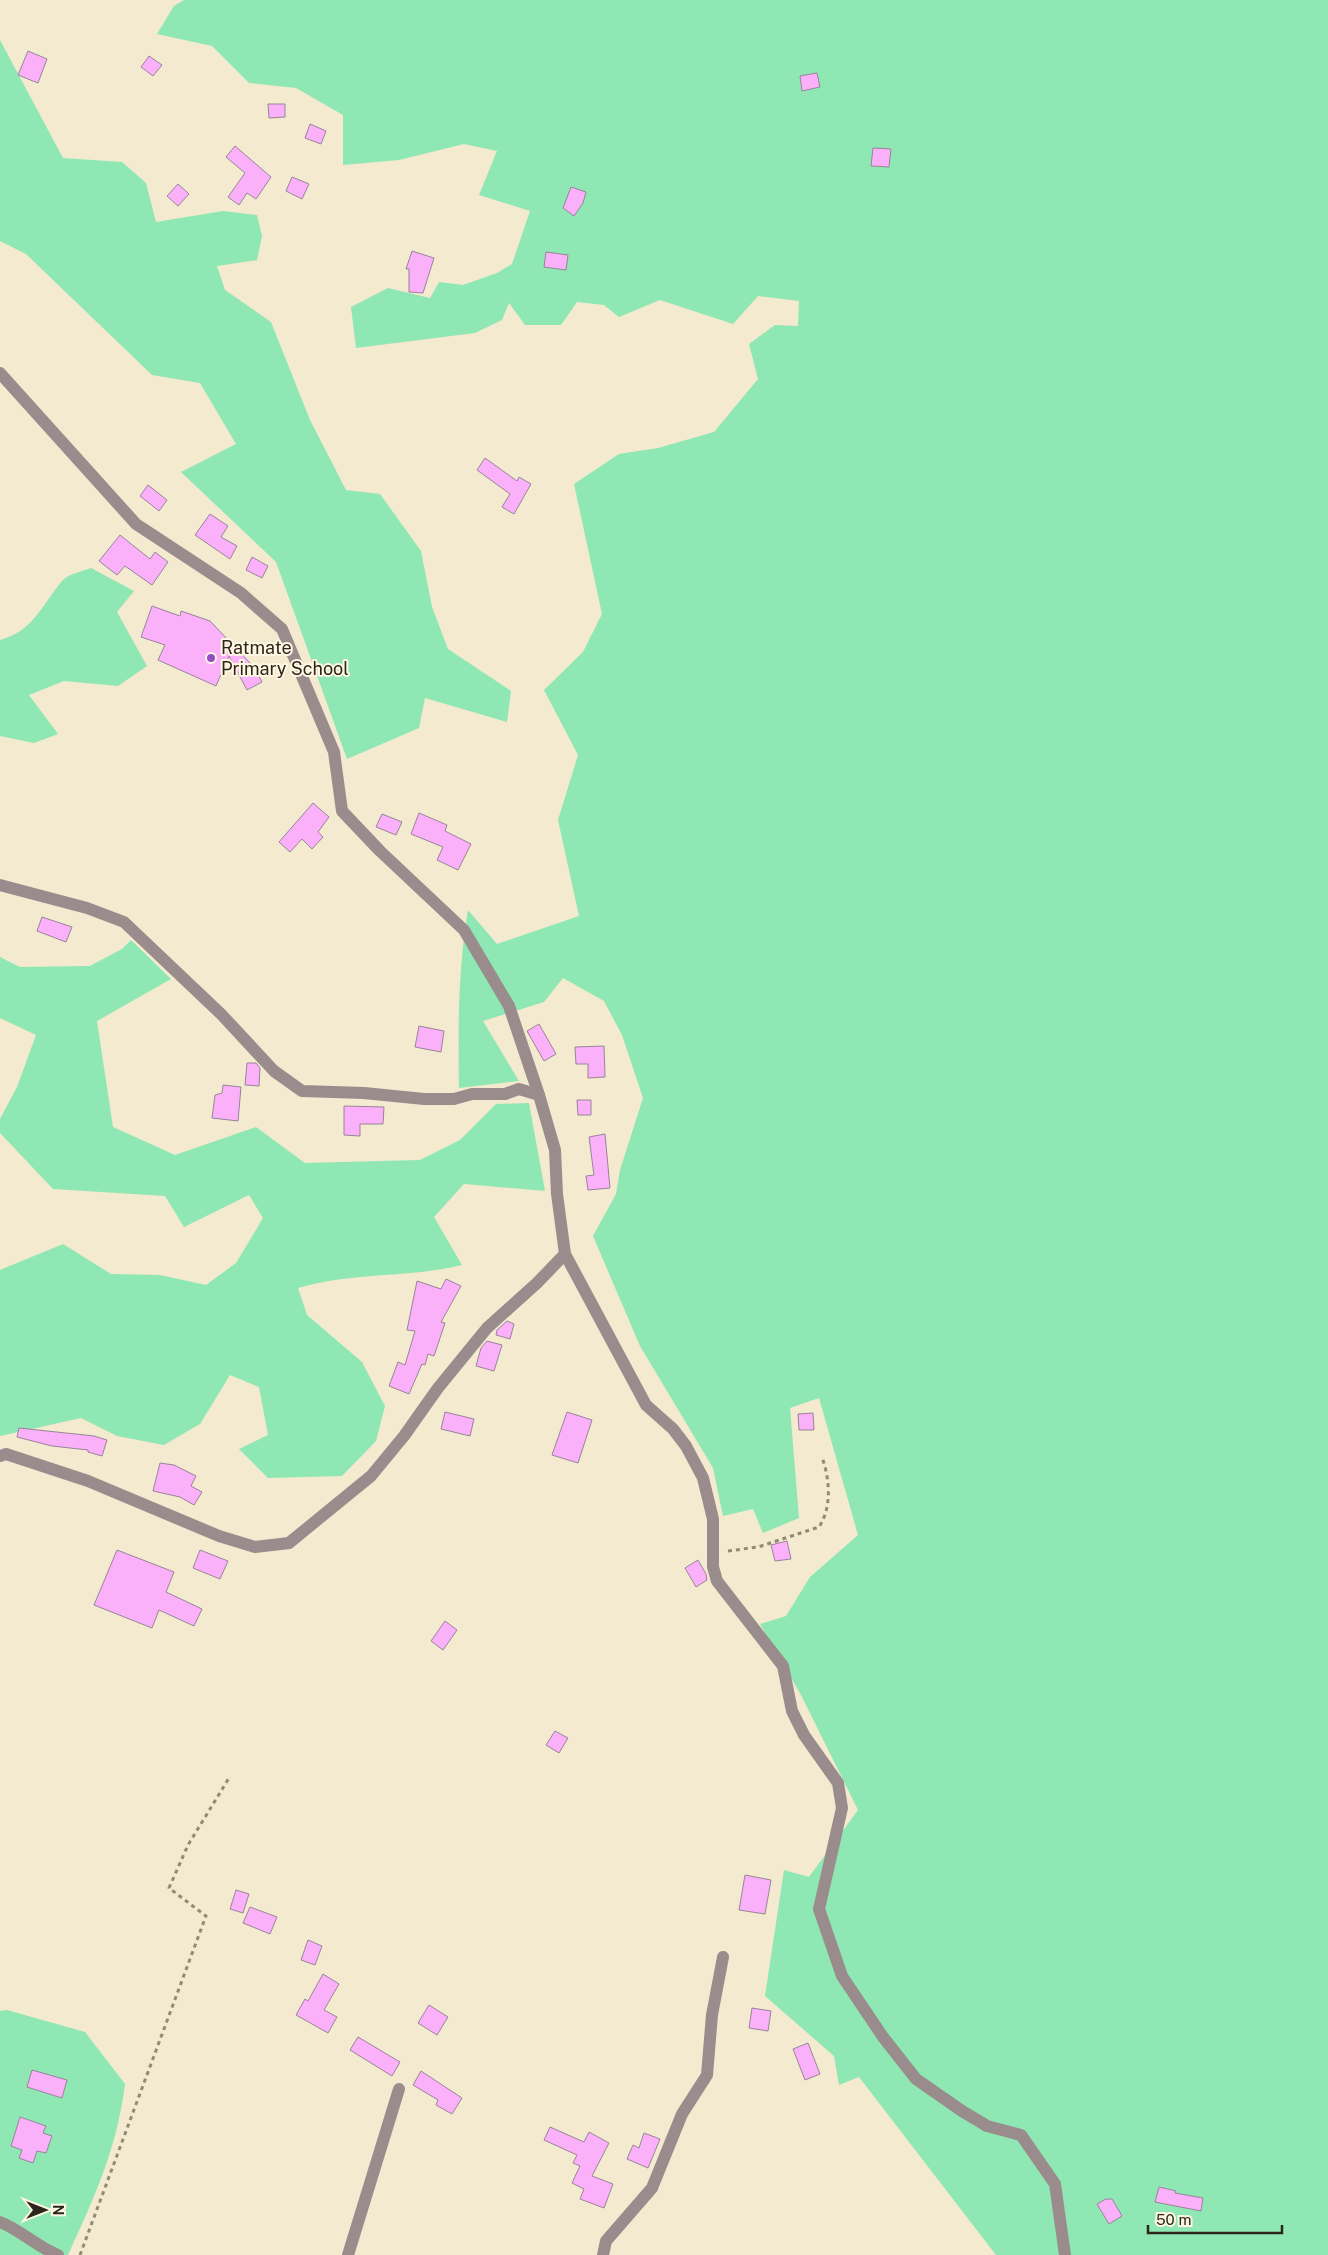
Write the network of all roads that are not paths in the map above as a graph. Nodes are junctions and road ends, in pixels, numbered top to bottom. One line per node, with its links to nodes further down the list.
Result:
1 (0, 373): 3 (street)
2 (0, 886): 3 (street)
3 (539, 1096): 4 (street)
4 (565, 1254): 5 (street); 12 (street)
5 (0, 1456)
6 (723, 1957): 11 (street)
7 (400, 2089): 10 (street)
8 (0, 2222): 9 (street)
9 (58, 2255)
10 (348, 2255)
11 (603, 2255)
12 (1065, 2255)

